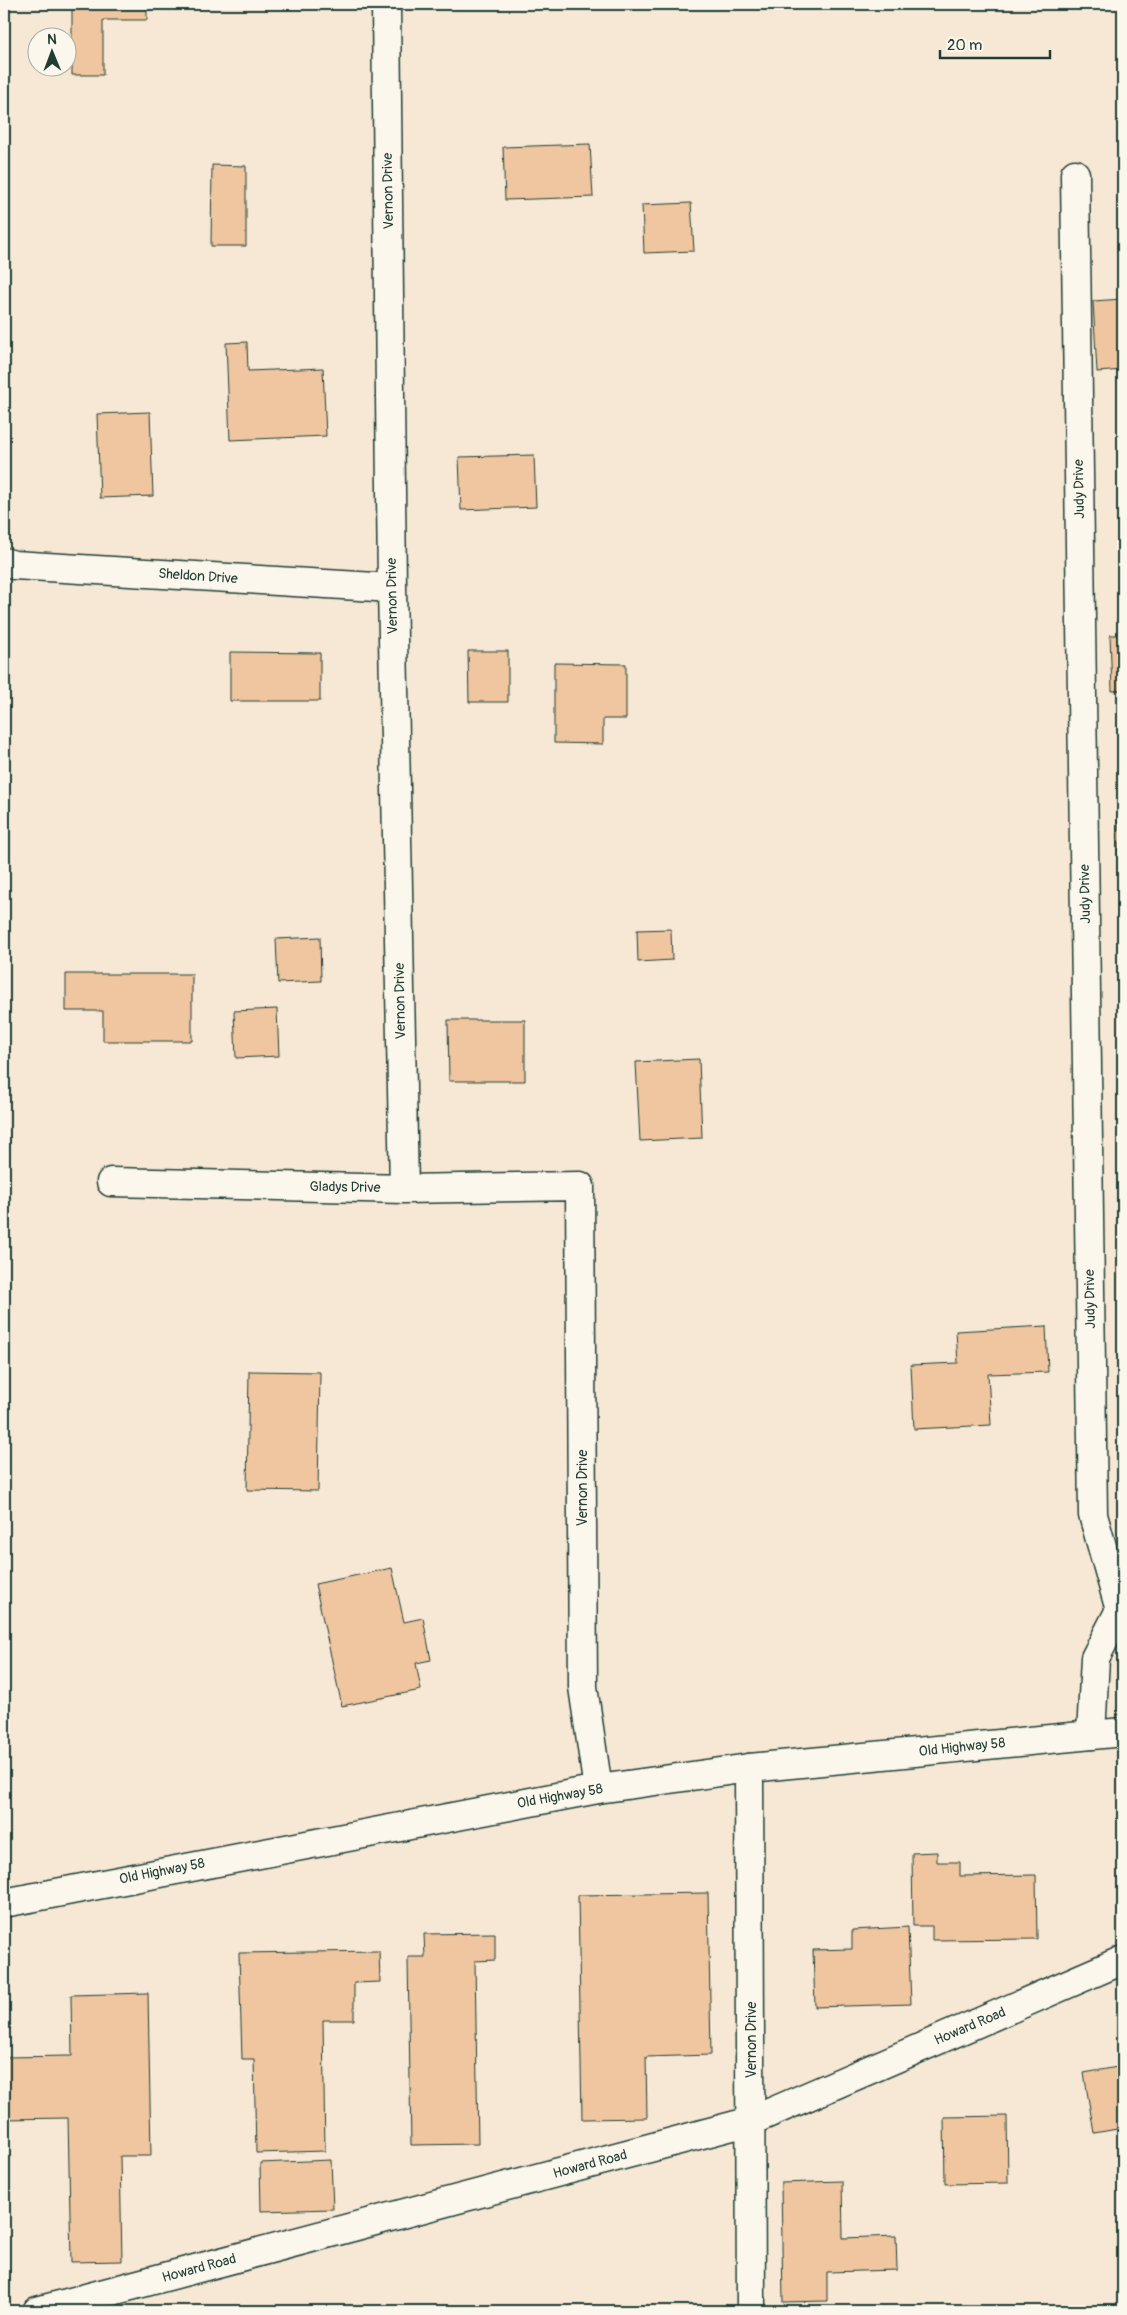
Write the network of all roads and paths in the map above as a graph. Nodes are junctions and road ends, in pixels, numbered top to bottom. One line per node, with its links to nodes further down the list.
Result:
1 (386, 4): 4 (street, Vernon Drive)
2 (1075, 174): 8 (street, Judy Drive)
3 (4, 562): 4 (street, Sheldon Drive)
4 (392, 588): 7 (street, Vernon Drive)
5 (111, 1182): 7 (street, Gladys Drive)
6 (580, 1186): 7 (street, Gladys Drive); 12 (street, Vernon Drive)
7 (404, 1189)
8 (1122, 1609): 10 (street)
9 (1123, 1732): 10 (street, Old Highway 58)
10 (1091, 1735): 11 (street, Old Highway 58)
11 (749, 1768): 12 (street, Old Highway 58); 15 (street, Vernon Drive)
12 (598, 1789): 13 (street, Old Highway 58)
13 (4, 1903)
14 (1123, 1960): 15 (street, Howard Road)
15 (751, 2121): 16 (street, Howard Road); 17 (street, Vernon Drive)
16 (37, 2311)
17 (751, 2311)

